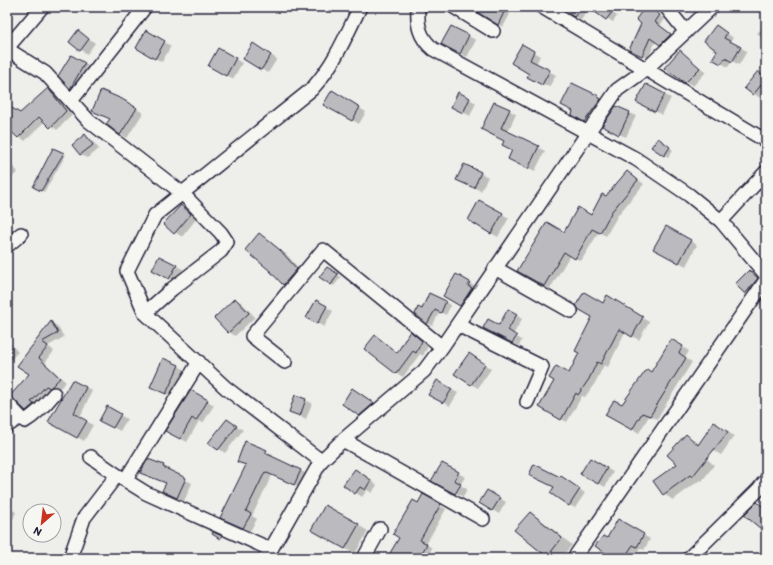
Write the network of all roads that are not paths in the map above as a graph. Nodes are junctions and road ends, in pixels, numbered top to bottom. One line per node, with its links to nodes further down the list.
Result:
1 (42, 7): 11 (street)
2 (145, 7): 13 (street)
3 (360, 7): 17 (street)
4 (418, 7): 14 (street)
5 (454, 7): 9 (street)
6 (542, 7): 12 (street)
7 (666, 7): 10 (street)
8 (712, 7): 10 (street)
9 (493, 31)
10 (686, 32): 12 (street)
11 (7, 49): 13 (street)
12 (645, 70): 14 (street); 15 (street)
13 (71, 101): 17 (street)
14 (586, 133): 18 (street); 21 (street)
15 (766, 141)
16 (766, 172): 18 (street)
17 (182, 193): 25 (street); 25 (street)
18 (721, 221): 22 (street)
19 (21, 234): 20 (street)
20 (7, 246)
21 (495, 268): 24 (street); 26 (street)
22 (766, 275)
23 (766, 280): 45 (street)
24 (570, 310)
25 (145, 313): 28 (street)
26 (458, 325): 27 (street); 31 (street)
27 (442, 347): 29 (street); 35 (street)
28 (199, 362): 37 (street); 38 (street)
29 (285, 362)
30 (54, 394): 33 (street)
31 (527, 402)
32 (7, 403): 33 (street)
33 (20, 417): 34 (street)
34 (7, 426)
35 (343, 440): 37 (street); 40 (street)
36 (91, 457): 38 (street)
37 (322, 461): 42 (street)
38 (121, 477): 42 (street); 43 (street)
39 (763, 489): 46 (street)
40 (483, 519)
41 (380, 529): 44 (street)
42 (268, 553)
43 (70, 558)
44 (364, 558)
45 (574, 558)
46 (689, 558)

